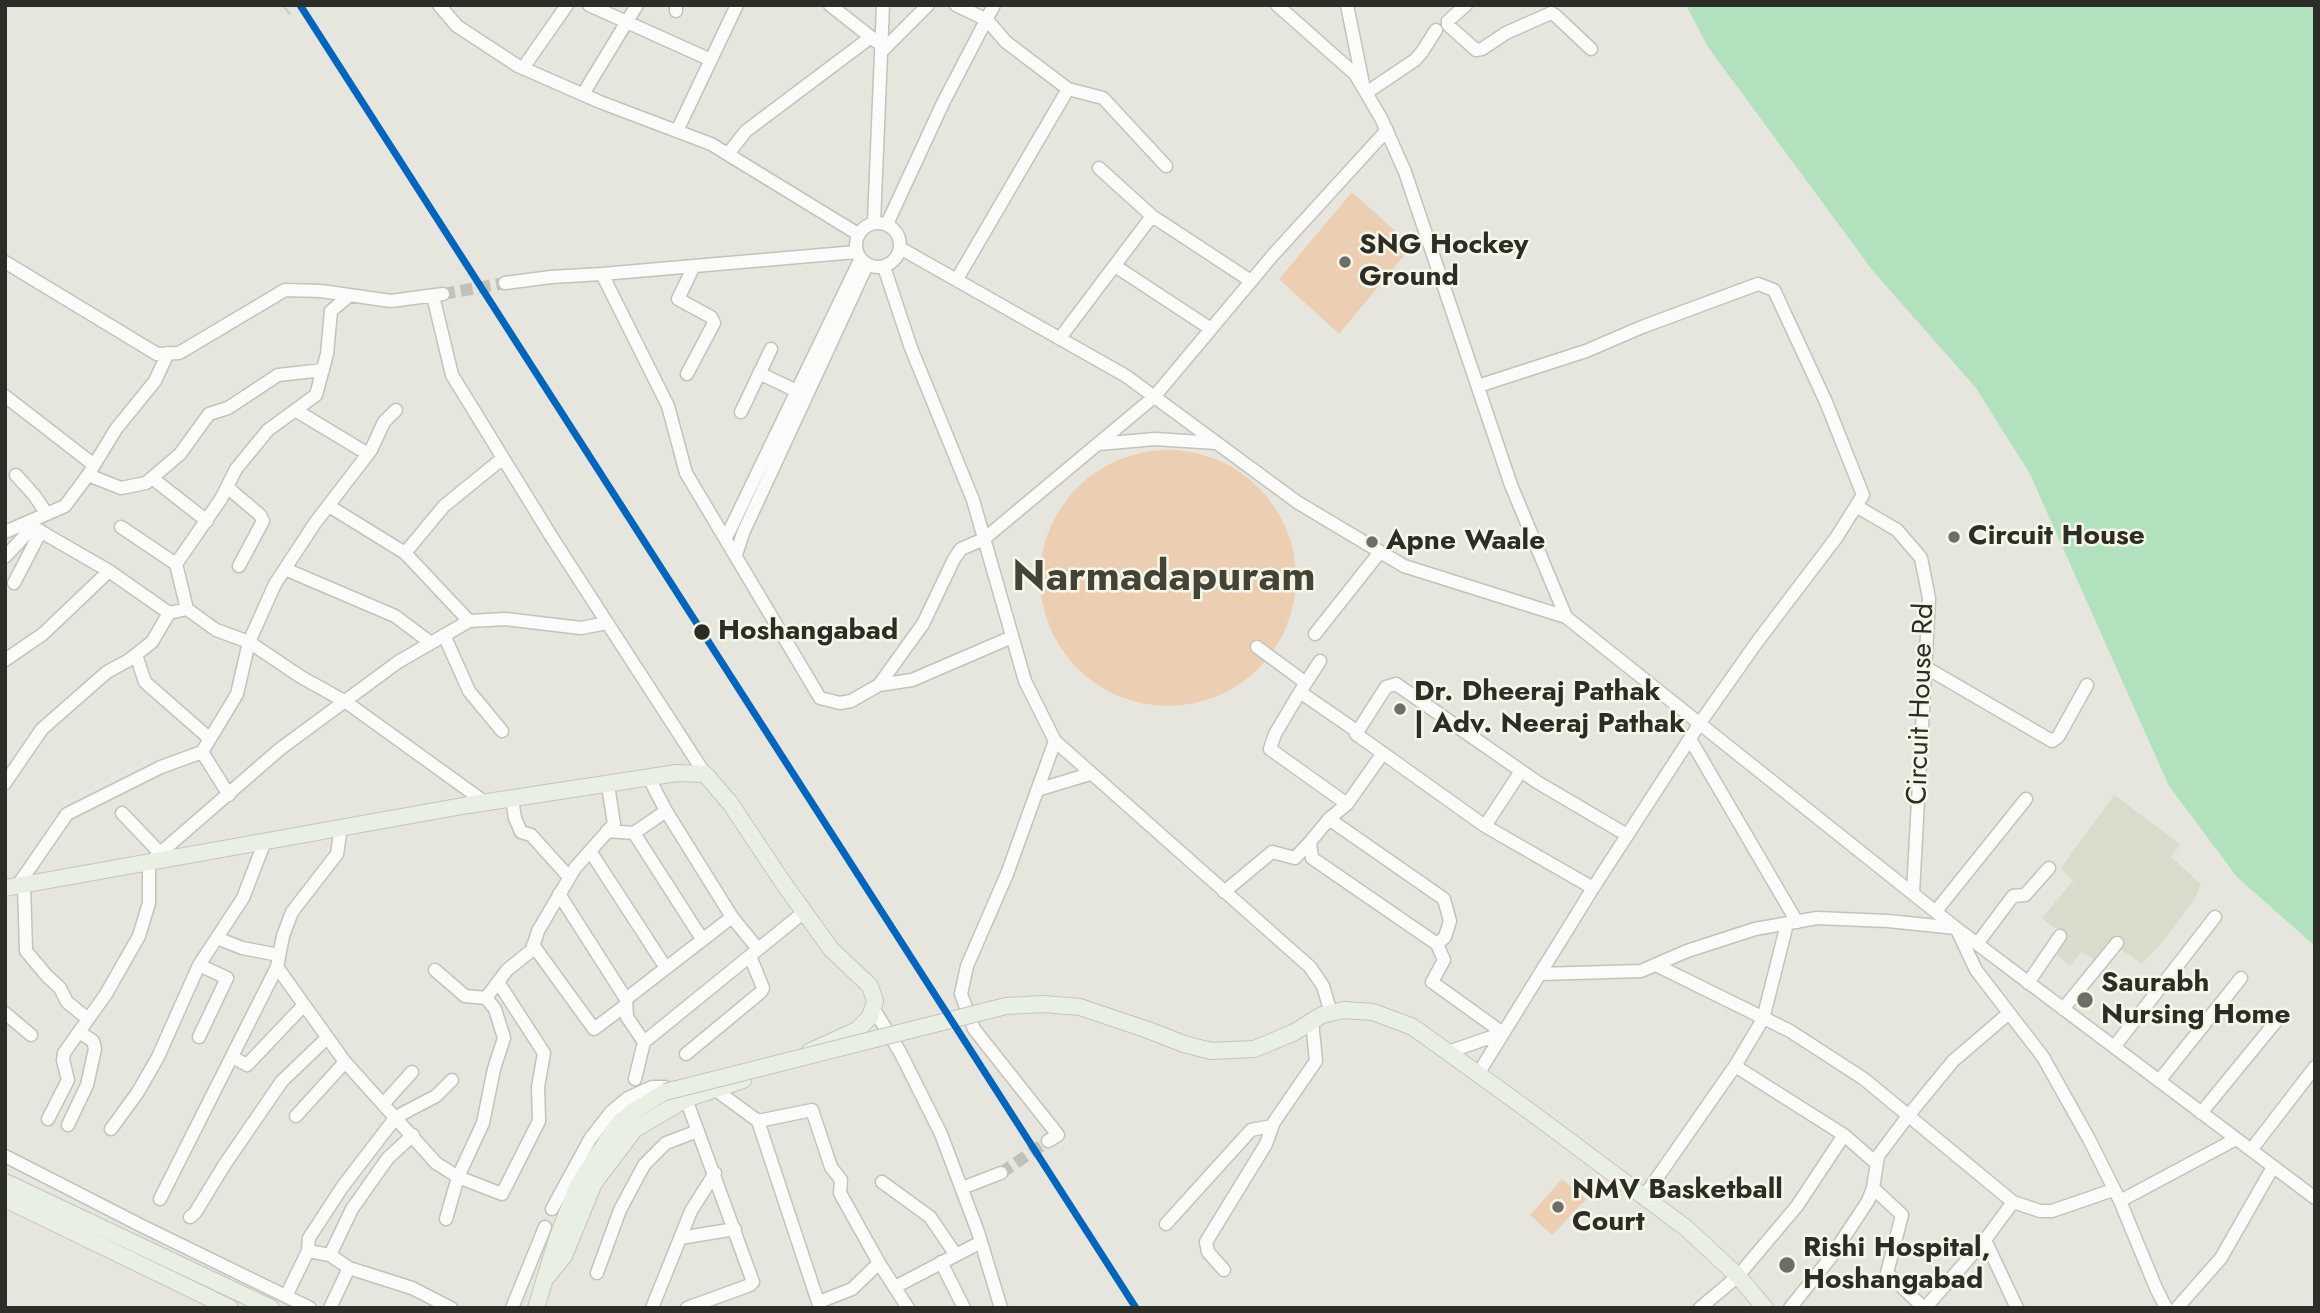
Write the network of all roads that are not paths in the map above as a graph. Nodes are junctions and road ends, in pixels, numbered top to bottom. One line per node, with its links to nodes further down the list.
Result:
1 (439, 5): 20 (street)
2 (567, 5): 20 (street)
3 (589, 5): 15 (street)
4 (637, 5): 15 (street)
5 (737, 5): 19 (street)
6 (830, 5): 17 (street)
7 (883, 5): 17 (street)
8 (928, 5): 17 (street)
9 (956, 5): 14 (street)
10 (994, 5): 14 (street)
11 (1277, 5): 22 (street)
12 (1347, 5): 22 (street)
13 (1466, 5): 18 (street)
14 (987, 20): 21 (street); 30 (street)
15 (626, 22): 19 (street); 23 (street)
16 (1436, 30): 22 (street)
17 (877, 45): 26 (street); 30 (street)
18 (1591, 49)
19 (711, 60): 25 (street)
20 (523, 68): 23 (street)
21 (1068, 89): 27 (street); 39 (street)
22 (1364, 90): 24 (street)
23 (583, 94): 25 (street)
24 (1387, 130): 40 (street); 50 (street)
25 (677, 131): 26 (street)
26 (728, 154): 31 (street)
27 (1166, 166)
28 (1099, 168): 29 (street)
29 (1152, 216): 36 (street); 40 (street)
30 (880, 223): 31 (street); 32 (street)
31 (858, 234): 33 (street)
32 (900, 248): 37 (street); 39 (street)
33 (861, 259): 35 (street); 37 (street); 51 (street)
34 (5, 262): 46 (street)
35 (694, 266): 38 (street); 49 (street)
36 (1115, 266): 43 (street); 44 (street)
37 (884, 267): 73 (street)
38 (602, 274): 41 (street); 72 (street)
39 (957, 279): 44 (street)
40 (1251, 281): 43 (street)
41 (505, 283)
42 (350, 295): 46 (street); 47 (street); 60 (street)
43 (1211, 329): 53 (street)
44 (1060, 338): 53 (street)
45 (771, 349): 48 (street)
46 (167, 353): 61 (street)
47 (323, 370): 54 (street); 63 (street)
48 (760, 373): 51 (street); 56 (street)
49 (687, 374)
50 (1478, 386): 66 (street); 85 (street)
51 (802, 393): 72 (street); 76 (street)
52 (5, 396): 61 (street)
53 (1154, 397): 57 (street); 58 (street)
54 (295, 410): 59 (street); 64 (street)
55 (396, 410): 59 (street)
56 (741, 412)
57 (1216, 443): 58 (street); 74 (street)
58 (1099, 444): 73 (street)
59 (368, 454): 65 (street)
60 (503, 458): 75 (street); 87 (street)
61 (91, 470): 63 (street); 67 (street)
62 (16, 475): 67 (street)
63 (152, 478): 68 (street)
64 (227, 487): 68 (street); 79 (street)
65 (329, 506): 75 (street); 80 (street)
66 (1856, 506): 97 (street, Circuit House Rd); 102 (street)
67 (47, 514): 69 (street)
68 (207, 521): 78 (street)
69 (34, 527): 71 (street); 77 (street); 81 (street); 82 (street)
70 (121, 527): 78 (street)
71 (5, 533)
72 (726, 538): 76 (street)
73 (984, 538): 90 (street); 98 (street)
74 (1380, 552): 85 (street); 88 (street)
75 (405, 553): 86 (street)
76 (736, 555): 98 (street)
77 (5, 557)
78 (176, 564): 83 (street)
79 (239, 566)
80 (285, 569): 91 (street); 92 (street)
81 (109, 571): 84 (street); 95 (street)
82 (15, 583)
83 (187, 609): 84 (street); 91 (street)
84 (169, 613): 94 (street)
85 (1566, 617): 102 (street)
86 (469, 621): 87 (street); 89 (street)
87 (607, 623): 111 (street)
88 (1315, 634)
89 (444, 635): 92 (street); 103 (street)
90 (1012, 637): 98 (street); 107 (street)
91 (249, 642): 101 (street); 105 (street)
92 (431, 643): 101 (street)
93 (1257, 648): 100 (street)
94 (136, 654): 105 (street); 114 (street)
95 (5, 660)
96 (1320, 661): 100 (street)
97 (1925, 667): 99 (street); 139 (street, Circuit House Rd)
98 (879, 685)
99 (2087, 685)
100 (1303, 688): 104 (street); 121 (street)
101 (346, 702): 117 (street); 120 (street)
102 (1700, 723): 106 (street); 139 (street)
103 (502, 731)
104 (1358, 732): 109 (street); 110 (street)
105 (210, 738): 108 (street)
106 (1690, 739): 129 (street); 145 (street)
107 (1055, 741): 112 (street); 116 (street)
108 (202, 752): 117 (street); 136 (street)
109 (1383, 753): 121 (street); 125 (street)
110 (1521, 771): 125 (street); 129 (street)
111 (705, 774): 113 (main road); 142 (main road)
112 (1090, 774): 116 (street); 138 (street)
113 (649, 778): 115 (main road); 122 (street)
114 (5, 783)
115 (608, 785): 118 (main road); 127 (street)
116 (1037, 790): 210 (street)
117 (229, 795): 133 (street)
118 (512, 799): 120 (main road); 135 (street)
119 (2026, 799): 141 (street)
120 (486, 803): 126 (main road)
121 (1348, 804): 124 (street)
122 (666, 811): 128 (street); 143 (street)
123 (122, 813): 133 (street)
124 (1329, 819): 131 (street); 151 (street)
125 (1485, 826): 137 (street)
126 (341, 827): 130 (main road); 155 (street)
127 (607, 831): 128 (street); 132 (street)
128 (634, 833): 149 (street)
129 (1628, 835): 137 (street)
130 (265, 841): 133 (main road); 148 (street)
131 (1310, 842): 138 (street); 151 (street)
132 (590, 850): 135 (street); 158 (street)
133 (153, 859): 136 (main road); 172 (street)
134 (2049, 868): 152 (street)
135 (569, 877): 140 (street)
136 (16, 886): 172 (street)
137 (1593, 888): 160 (street)
138 (1224, 892): 170 (street)
139 (1913, 893): 141 (street)
140 (559, 894): 153 (street); 165 (street)
141 (1936, 911): 146 (street)
142 (804, 912): 154 (street); 167 (main road)
143 (732, 917): 149 (street); 154 (street)
144 (2215, 917): 182 (street)
145 (1792, 923): 146 (street); 157 (street); 173 (street)
146 (1956, 928): 152 (street); 171 (street)
147 (2060, 936): 163 (street)
148 (217, 938): 155 (street); 156 (street)
149 (702, 939): 158 (street)
150 (2117, 943): 168 (street)
151 (1437, 944): 177 (street)
152 (1977, 944): 163 (street)
153 (533, 945): 162 (street); 165 (street)
154 (754, 952): 181 (street); 184 (street)
155 (278, 961): 166 (street); 185 (street)
156 (200, 965): 179 (street); 205 (street)
157 (1656, 965): 160 (street); 173 (street)
158 (666, 968): 165 (street)
159 (435, 970): 164 (street)
160 (1540, 974): 177 (street)
161 (2241, 978): 193 (street)
162 (498, 982): 164 (street); 217 (street)
163 (2028, 983): 168 (street)
164 (486, 998): 217 (street)
165 (626, 1002): 181 (street)
166 (303, 1006): 180 (street); 185 (street)
167 (873, 1008): 194 (main road); 220 (street)
168 (2063, 1009): 182 (street)
169 (5, 1013): 178 (street)
170 (1331, 1013): 175 (main road); 183 (main road)
171 (2009, 1013): 200 (street); 222 (street)
172 (88, 1019): 176 (street)
173 (1763, 1019): 187 (street); 200 (street)
174 (2278, 1019): 197 (street)
175 (1312, 1021): 204 (street); 246 (main road, bridge)
176 (79, 1032): 201 (street); 203 (street)
177 (1503, 1033): 183 (street); 190 (street)
178 (31, 1035)
179 (199, 1037)
180 (327, 1038): 186 (street); 229 (street)
181 (644, 1042): 191 (street)
182 (2114, 1047): 193 (street)
183 (1448, 1052): 190 (main road)
184 (685, 1054)
185 (232, 1057): 226 (street)
186 (345, 1062): 196 (street); 198 (street)
187 (1735, 1066): 208 (street); 223 (street)
188 (2315, 1067): 211 (street)
189 (412, 1072): 196 (street)
190 (1478, 1074): 223 (main road)
191 (635, 1079)
192 (452, 1080): 199 (street)
193 (2159, 1082): 197 (street)
194 (713, 1088): 195 (main road); 202 (street)
195 (686, 1099): 206 (street); 228 (street); 246 (main road)
196 (384, 1103): 199 (street)
197 (2201, 1113): 209 (street)
198 (296, 1116)
199 (396, 1116): 207 (street); 237 (street)
200 (1908, 1116): 213 (street); 227 (street)
201 (48, 1119)
202 (758, 1121): 241 (street); 250 (street)
203 (68, 1125)
204 (1272, 1126): 231 (street); 243 (street)
205 (111, 1129)
206 (698, 1131): 215 (street); 244 (street)
207 (413, 1135): 217 (street); 238 (street)
208 (1844, 1135): 213 (street); 245 (street)
209 (2236, 1139): 211 (street); 222 (street)
210 (1048, 1141)
211 (2251, 1150): 214 (street)
212 (5, 1156): 248 (street)
213 (1876, 1163): 221 (street)
214 (2273, 1167): 224 (street); 269 (street)
215 (715, 1173): 233 (street); 234 (street)
216 (1001, 1173): 220 (street)
217 (458, 1177): 230 (street)
218 (5, 1182): 252 (main road)
219 (882, 1182): 239 (street)
220 (962, 1188): 236 (street)
221 (1873, 1188): 265 (street); 266 (street)
222 (2117, 1195): 227 (street); 268 (street)
223 (1643, 1198): 245 (main road)
224 (2315, 1198)
225 (5, 1199): 251 (main road)
226 (160, 1199)
227 (2013, 1202): 235 (street)
228 (552, 1209)
229 (190, 1217)
230 (446, 1219)
231 (1166, 1224)
232 (545, 1227): 256 (street)
233 (735, 1229): 234 (street); 259 (street)
234 (680, 1238): 258 (street)
235 (1984, 1240): 249 (street); 266 (street)
236 (981, 1242): 239 (street); 262 (street)
237 (308, 1251): 238 (street); 248 (street)
238 (330, 1255): 242 (street)
239 (956, 1255): 240 (street)
240 (941, 1262): 247 (street); 261 (street)
241 (879, 1263): 247 (street); 250 (street)
242 (349, 1268): 254 (street); 255 (street)
243 (1224, 1270)
244 (597, 1273)
245 (1738, 1276): 263 (street); 264 (main road)
246 (546, 1278): 257 (main road)
247 (895, 1287): 260 (street)
248 (286, 1296): 253 (street)
249 (2014, 1302): 267 (street)
250 (820, 1305)
251 (230, 1308)
252 (271, 1308)
253 (310, 1308)
254 (330, 1308)
255 (451, 1308)
256 (512, 1308)
257 (536, 1308)
258 (652, 1308)
259 (687, 1308)
260 (908, 1308)
261 (964, 1308)
262 (1001, 1308)
263 (1700, 1308)
264 (1765, 1308)
265 (1790, 1308)
266 (1925, 1308)
267 (2004, 1308)
268 (2166, 1308)
269 (2177, 1308)

